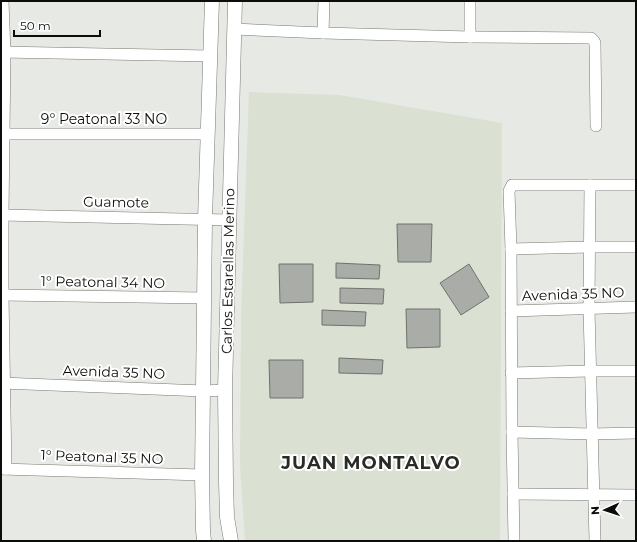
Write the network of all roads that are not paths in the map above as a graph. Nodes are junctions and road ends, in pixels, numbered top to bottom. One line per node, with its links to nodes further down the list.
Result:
1 (3, 1): 9 (street)
2 (212, 1): 10 (street, Carlos Estarellas Merino)
3 (235, 1): 6 (street, Carlos Estarellas Merino)
4 (324, 1): 7 (street)
5 (470, 1): 8 (street)
6 (234, 29): 7 (street); 18 (street, Carlos Estarellas Merino)
7 (324, 33): 8 (street)
8 (470, 37): 11 (street)
9 (3, 52): 10 (street); 12 (street)
10 (210, 56): 13 (street, Carlos Estarellas Merino)
11 (596, 126)
12 (2, 134): 13 (street, 9° Peatonal 33 NO); 16 (street)
13 (208, 134): 17 (street, Carlos Estarellas Merino)
14 (590, 185): 15 (street); 19 (street); 21 (street)
15 (636, 185)
16 (2, 215): 17 (street, Guamote); 22 (street)
17 (206, 219): 18 (street, Guamote); 23 (street, Carlos Estarellas Merino)
18 (230, 220): 32 (street, Carlos Estarellas Merino)
19 (590, 247): 20 (street); 21 (street); 25 (street)
20 (636, 247)
21 (511, 249): 26 (street)
22 (2, 295): 23 (street, 1° Peatonal 34 NO); 30 (street)
23 (205, 298): 31 (street, Carlos Estarellas Merino)
24 (636, 307): 25 (street, Avenida 35 NO)
25 (589, 309): 26 (street, Avenida 35 NO); 27 (street)
26 (511, 311): 29 (street)
27 (590, 371): 28 (street); 29 (street); 35 (street)
28 (636, 371)
29 (511, 374): 33 (street)
30 (3, 383): 31 (street, Avenida 35 NO); 36 (street)
31 (204, 390): 32 (street, Avenida 35 NO); 37 (street, Carlos Estarellas Merino)
32 (225, 390): 42 (street, Carlos Estarellas Merino)
33 (512, 432): 35 (street); 38 (street)
34 (636, 433): 35 (street)
35 (592, 434): 40 (street)
36 (3, 469): 37 (street, 1° Peatonal 35 NO)
37 (202, 475): 41 (street, Carlos Estarellas Merino)
38 (513, 494): 40 (street); 43 (street)
39 (636, 495): 40 (street)
40 (594, 496): 44 (street)
41 (204, 541)
42 (231, 541)
43 (514, 541)
44 (594, 541)

